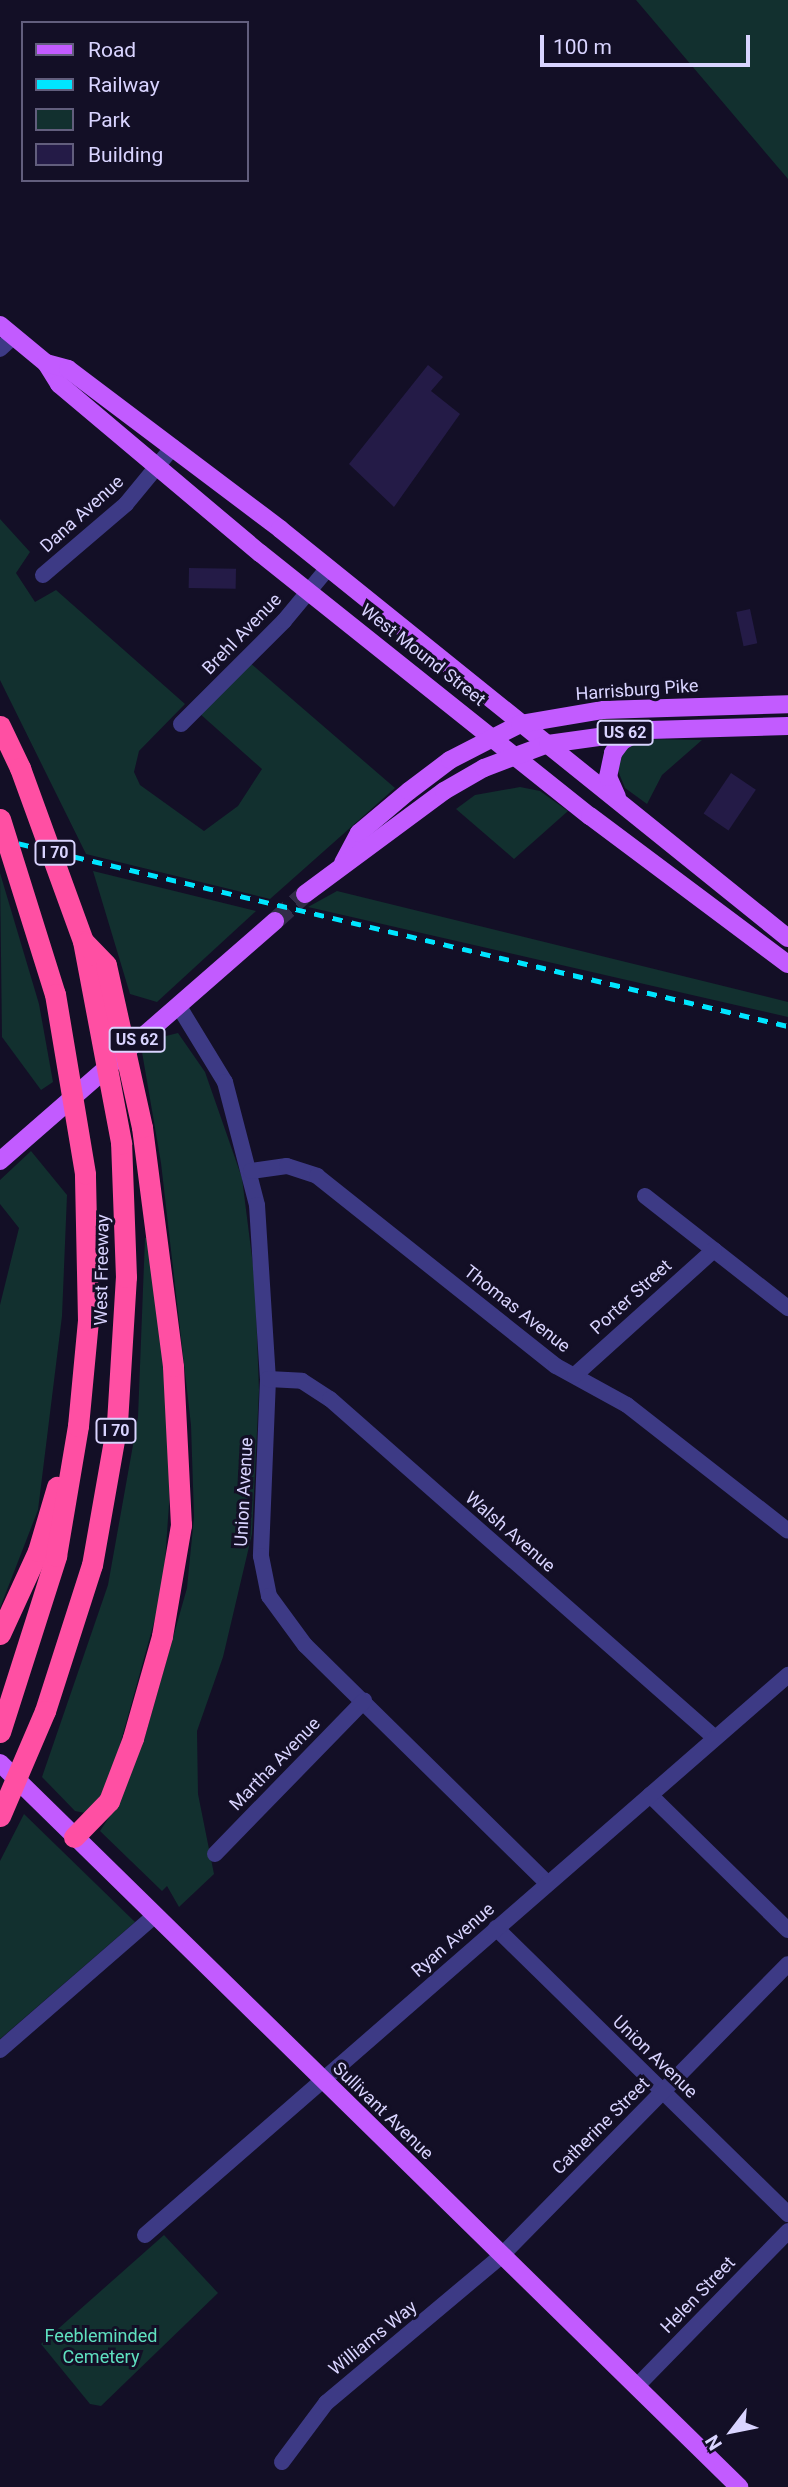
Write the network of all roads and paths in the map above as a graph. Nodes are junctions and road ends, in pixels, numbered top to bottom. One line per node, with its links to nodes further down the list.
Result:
1 (7, 331): 2 (street); 3 (main road, West Mound Street)
2 (0, 349)
3 (46, 363): 4 (main road, West Mound Street); 5 (main road, West Mound Street)
4 (173, 447): 5 (street, Dana Avenue); 6 (main road, West Mound Street)
5 (157, 466): 7 (street, Dana Avenue); 8 (main road, West Mound Street)
6 (328, 568): 8 (street, Brehl Avenue); 11 (main road, West Mound Street)
7 (43, 575)
8 (309, 591): 10 (street, Brehl Avenue); 15 (main road, West Mound Street)
9 (788, 704): 11 (main road, Harrisburg Pike / US 62)
10 (181, 724)
11 (520, 724): 15 (main road, Harrisburg Pike / US 62); 16 (main road, West Mound Street)
12 (0, 726): 24 (highway, West Freeway / I 70, bridge)
13 (788, 726): 14 (main road, US 62)
14 (649, 730): 16 (main road, US 62); 18 (main road)
15 (492, 737): 17 (main road, West Mound Street); 20 (main road, US 62)
16 (548, 744): 17 (main road, US 62); 18 (main road, West Mound Street)
17 (517, 757): 20 (main road, US 62); 25 (main road, West Mound Street)
18 (619, 801): 23 (main road, West Mound Street)
19 (0, 820): 34 (highway, West Freeway / I 70, bridge)
20 (343, 863): 21 (main road, US 62)
21 (305, 894)
22 (275, 921): 26 (main road, US 62)
23 (788, 938)
24 (83, 942): 43 (highway, West Freeway / I 70, bridge); 44 (highway, bridge)
25 (788, 964)
26 (178, 1005): 27 (main road, US 62); 28 (street, Union Avenue)
27 (0, 1161)
28 (251, 1171): 32 (street, Thomas Avenue); 33 (street, Union Avenue)
29 (645, 1196): 30 (street)
30 (714, 1250): 31 (street); 32 (street, Porter Street)
31 (788, 1308)
32 (575, 1375): 35 (street, Thomas Avenue)
33 (268, 1379): 38 (street, Union Avenue); 40 (street, Walsh Avenue)
34 (78, 1426): 36 (highway); 39 (highway, West Freeway / I 70)
35 (788, 1531)
36 (0, 1634)
37 (788, 1675): 40 (street, Ryan Avenue)
38 (364, 1701): 45 (street, Martha Avenue); 46 (street, Union Avenue)
39 (0, 1732)
40 (715, 1738): 42 (street, Ryan Avenue)
41 (0, 1763): 44 (main road, Sullivant Avenue)
42 (650, 1795): 46 (street, Ryan Avenue); 49 (street)
43 (0, 1816)
44 (74, 1837): 47 (main road, Sullivant Avenue)
45 (215, 1854)
46 (547, 1883): 48 (street, Ryan Avenue)
47 (154, 1916): 51 (street); 52 (main road, Sullivant Avenue)
48 (496, 1928): 52 (street, Ryan Avenue); 53 (street, Union Avenue)
49 (788, 1930)
50 (788, 1964): 53 (street, Catherine Street)
51 (0, 2050)
52 (321, 2081): 56 (street, Ryan Avenue); 57 (main road, Sullivant Avenue)
53 (663, 2092): 54 (street, Union Avenue); 57 (street, Catherine Street)
54 (788, 2214)
55 (788, 2231): 58 (street, Helen Street)
56 (145, 2235)
57 (501, 2256): 58 (main road, Sullivant Avenue); 59 (street, Williams Way)
58 (636, 2386): 60 (main road, Sullivant Avenue)
59 (282, 2462)
60 (739, 2487)

